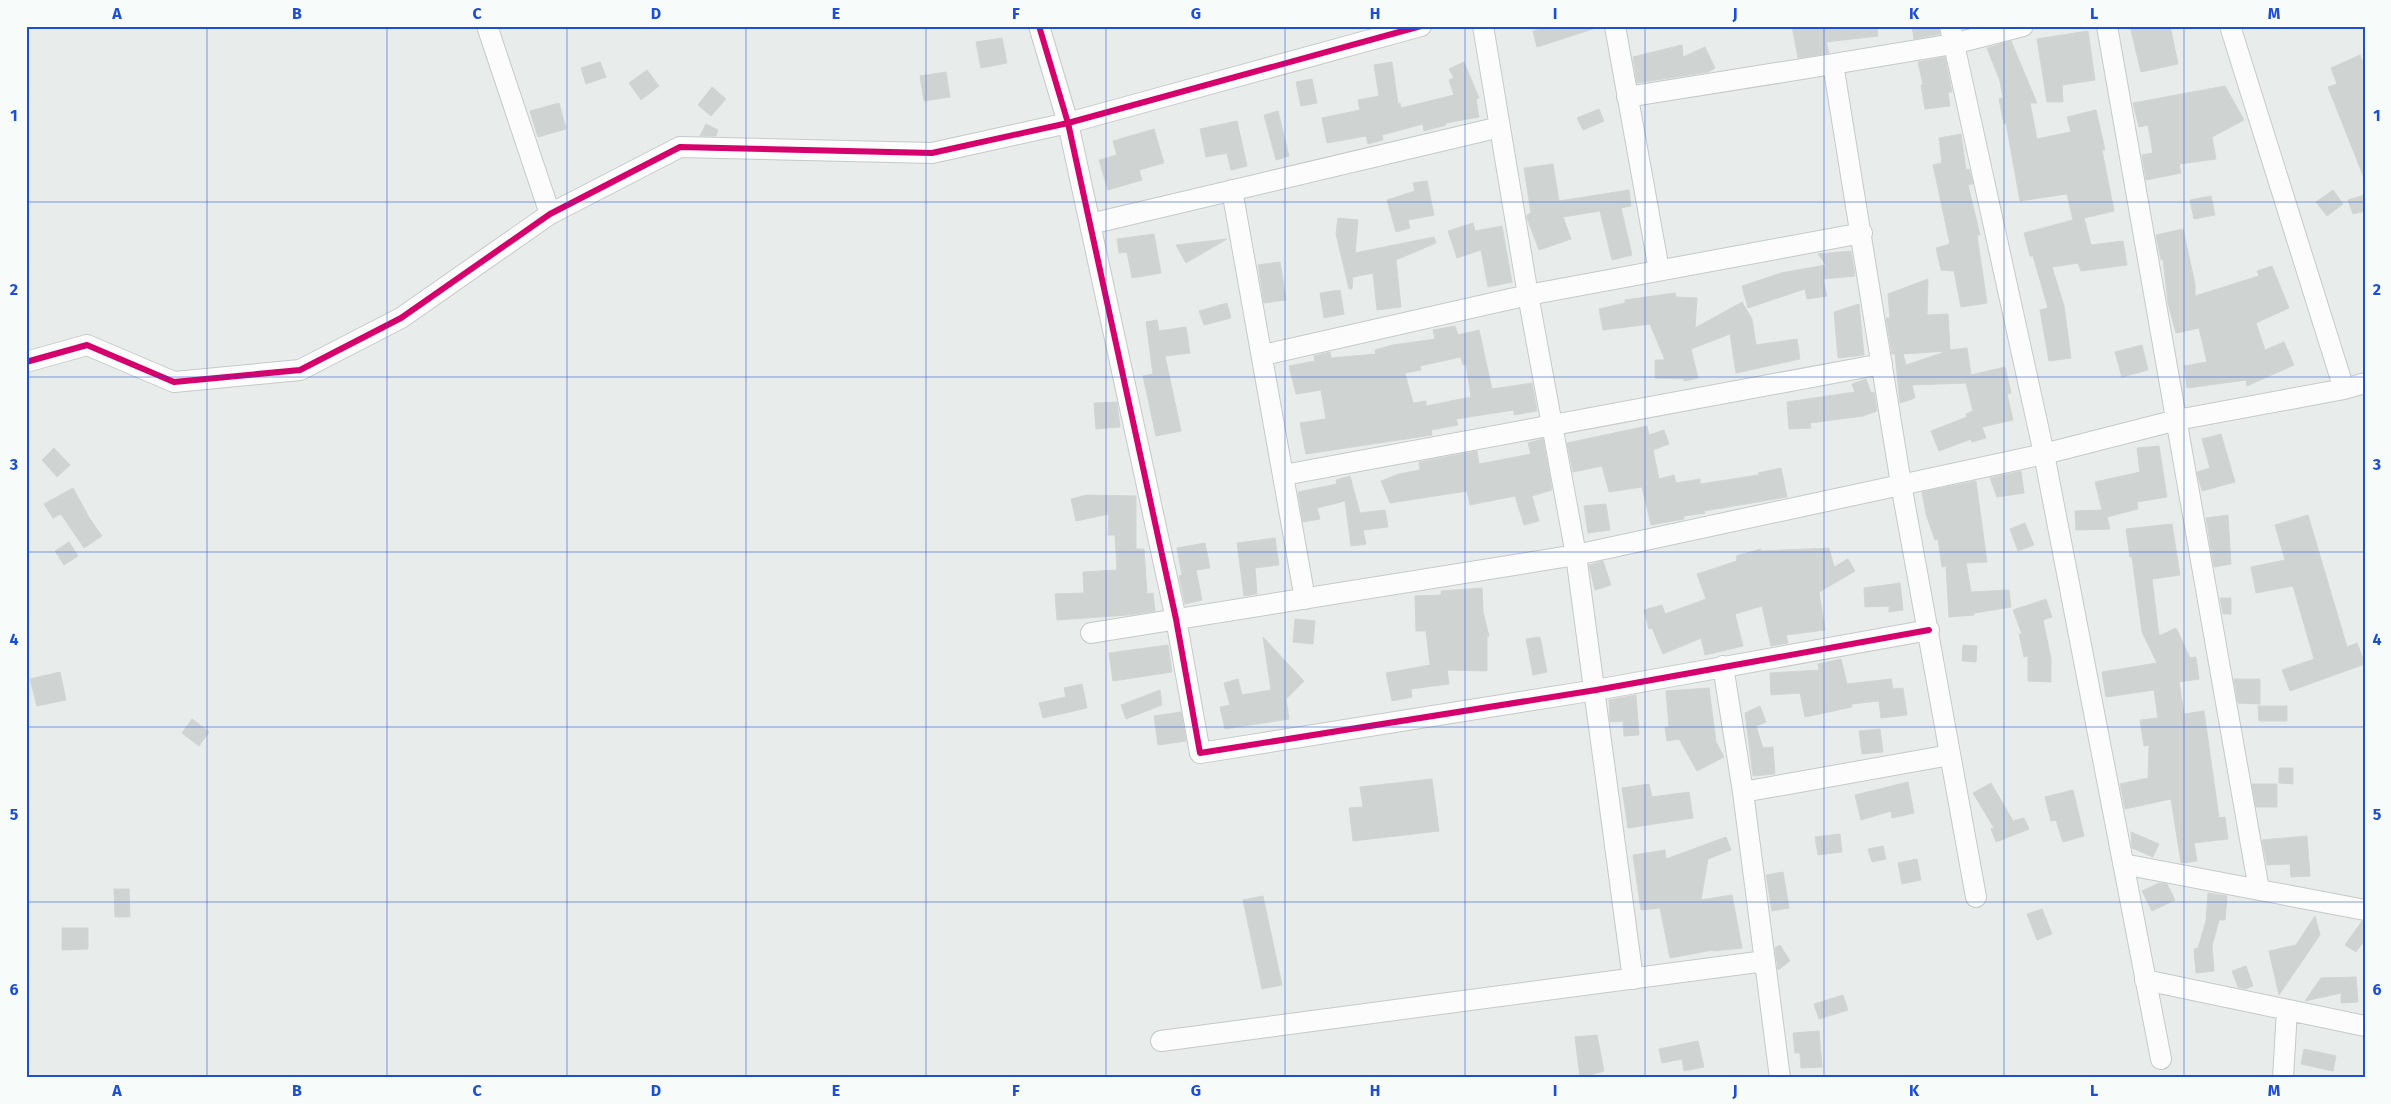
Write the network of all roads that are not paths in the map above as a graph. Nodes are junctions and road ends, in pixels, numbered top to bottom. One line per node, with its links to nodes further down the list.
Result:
1 (487, 26): 15 (street)
2 (1039, 26): 12 (street)
3 (1421, 26): 12 (street)
4 (1483, 26): 13 (street)
5 (1614, 26): 11 (street)
6 (2023, 26): 9 (street)
7 (2107, 26): 25 (street)
8 (2230, 26): 24 (street)
9 (1952, 35): 10 (street); 27 (street)
10 (1833, 64): 11 (street); 17 (street)
11 (1628, 97): 18 (street)
12 (1068, 123): 15 (street); 16 (street)
13 (1500, 127): 14 (street); 19 (street)
14 (1232, 190): 16 (street); 20 (street)
15 (550, 214): 21 (street)
16 (1090, 224): 32 (street)
17 (1862, 233): 18 (street); 22 (street)
18 (1659, 270): 19 (street)
19 (1528, 295): 20 (street); 26 (street)
20 (1263, 355): 28 (street)
21 (26, 362)
22 (1882, 364): 26 (street); 29 (street)
23 (2365, 383): 24 (street)
24 (2344, 390): 25 (street)
25 (2177, 420): 27 (street); 40 (street)
26 (1552, 427): 28 (street); 30 (street)
27 (2044, 454): 29 (street); 39 (street)
28 (1284, 475): 31 (street)
29 (1901, 484): 30 (street); 33 (street)
30 (1576, 555): 31 (street); 36 (street)
31 (1305, 599): 32 (street)
32 (1176, 619): 34 (street); 36 (street)
33 (1929, 630): 35 (street); 37 (street)
34 (1091, 633)
35 (1723, 666): 36 (street); 38 (street)
36 (1596, 690): 44 (street)
37 (1950, 755): 38 (street); 41 (street)
38 (1743, 792): 43 (street)
39 (2123, 864): 40 (street); 45 (street)
40 (2258, 890): 42 (street)
41 (1976, 897)
42 (2365, 910)
43 (1765, 961): 44 (street); 50 (street)
44 (1633, 979): 48 (street)
45 (2145, 980): 46 (street); 49 (street)
46 (2287, 1010): 47 (street); 51 (street)
47 (2365, 1026)
48 (1161, 1040)
49 (2161, 1059)
50 (1780, 1078)
51 (2283, 1078)

